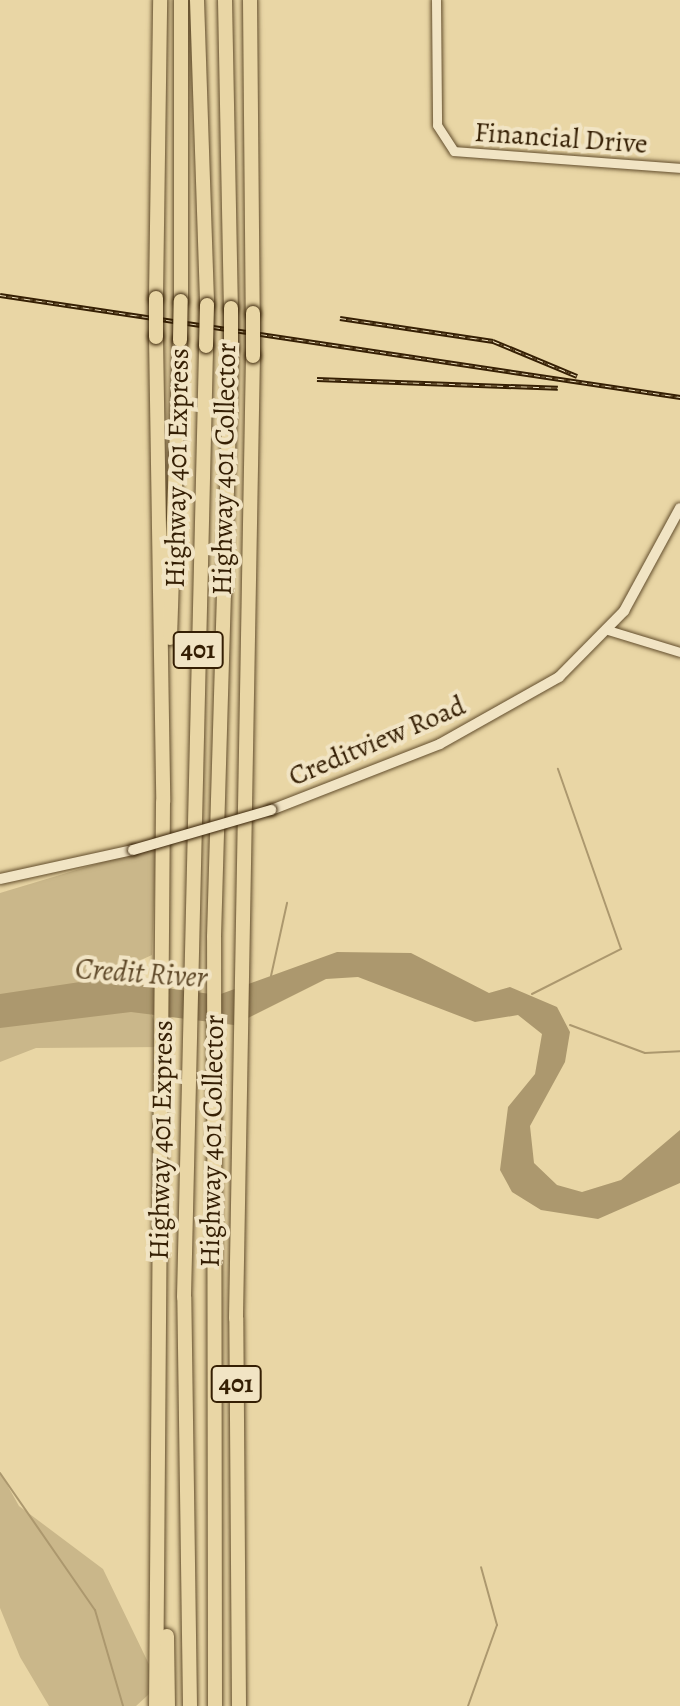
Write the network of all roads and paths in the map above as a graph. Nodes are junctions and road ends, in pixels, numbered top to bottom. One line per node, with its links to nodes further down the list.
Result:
1 (160, 0): 11 (highway, Highway 401 Collector / 401, bridge)
2 (181, 0): 11 (highway, bridge)
3 (197, 0): 16 (highway, Highway 401 Express / 401, bridge)
4 (225, 0): 17 (highway, Highway 401 Express / 401, bridge)
5 (250, 0): 18 (highway, Highway 401 Collector / 401, bridge)
6 (436, 0): 7 (street, Financial Drive)
7 (680, 168)
8 (680, 508): 9 (main road, Creditview Road)
9 (608, 630): 10 (street); 12 (main road, Creditview Road, bridge)
10 (680, 652)
11 (163, 802): 13 (highway, Highway 401 Collector / 401)
12 (0, 879)
13 (160, 1500): 14 (highway, Highway 401 Collector / 401); 15 (highway)
14 (156, 1706)
15 (168, 1706)
16 (190, 1706)
17 (215, 1706)
18 (239, 1706)

